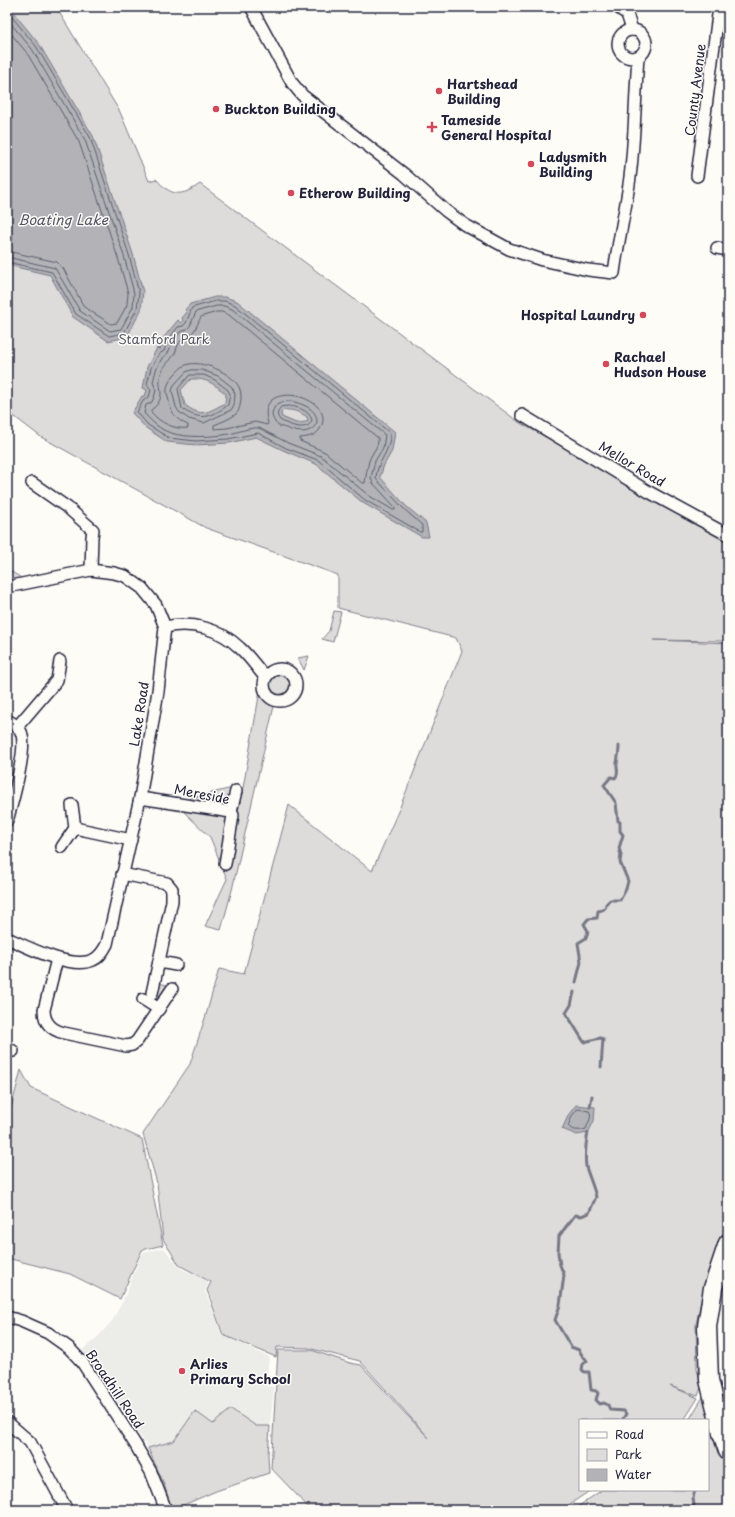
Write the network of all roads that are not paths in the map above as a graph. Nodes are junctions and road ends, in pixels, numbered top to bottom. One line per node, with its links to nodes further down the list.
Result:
1 (251, 7): 5 (street)
2 (617, 7): 4 (street)
3 (719, 7): 6 (street, County Avenue)
4 (632, 30): 5 (street); 5 (street)
5 (638, 57)
6 (698, 176)
7 (522, 415): 9 (street, Mellor Road)
8 (32, 483): 10 (street)
9 (728, 535)
10 (91, 570): 11 (street, Lake Road); 12 (street, Lake Road)
11 (7, 587)
12 (165, 627): 14 (street); 18 (street, Lake Road)
13 (60, 661): 16 (street)
14 (265, 677)
15 (7, 720): 16 (street)
16 (17, 727): 21 (street)
17 (236, 791): 20 (street)
18 (140, 798): 20 (street, Mereside); 23 (street, Lake Road)
19 (72, 805): 22 (street)
20 (231, 812): 25 (street, Mereside)
21 (7, 821)
22 (75, 828): 23 (street); 24 (street)
23 (131, 840): 26 (street, Lake Road)
24 (62, 847)
25 (225, 864)
26 (122, 874): 28 (street, Lake Road); 29 (street)
27 (7, 938): 28 (street, Lake Road)
28 (57, 959): 32 (street)
29 (159, 962): 30 (street); 32 (street)
30 (176, 965)
31 (172, 989): 32 (street)
32 (159, 1009)
33 (728, 1243): 36 (main road)
34 (7, 1317): 38 (street, Broadhill Road)
35 (7, 1422): 37 (street)
36 (728, 1451)
37 (67, 1510)
38 (166, 1510)

